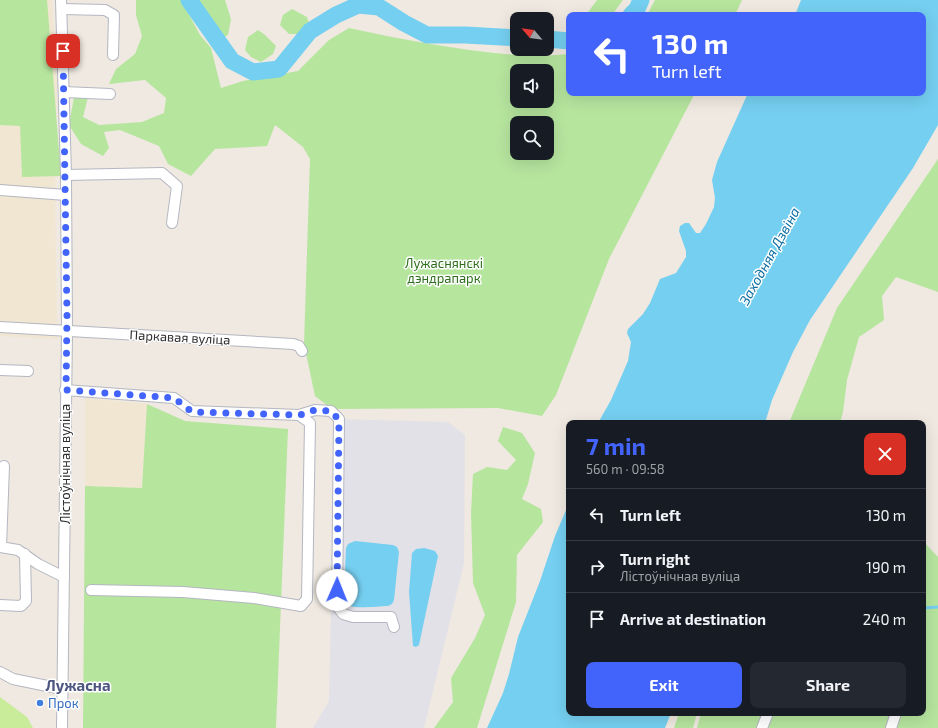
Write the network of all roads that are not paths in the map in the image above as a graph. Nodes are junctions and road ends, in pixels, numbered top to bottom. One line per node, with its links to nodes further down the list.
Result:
1 (62, 4): 2 (street); 3 (street, Лістоўнічная вуліца)
2 (113, 55)
3 (64, 92): 4 (street); 5 (street, Лістоўнічная вуліца)
4 (110, 94)
5 (66, 175): 7 (street, Лістоўнічная вуліца); 8 (street)
6 (0, 190): 7 (street)
7 (66, 195): 10 (street, Лістоўнічная вуліца)
8 (172, 223)
9 (0, 327): 10 (street, Паркавая вуліца)
10 (67, 331): 11 (street, Паркавая вуліца); 14 (street, Лістоўнічная вуліца)
11 (302, 351)
12 (0, 370): 13 (street)
13 (28, 371)
14 (66, 390): 15 (street); 19 (street, Лістоўнічная вуліца)
15 (300, 415): 20 (street); 22 (street)
16 (4, 466): 17 (street)
17 (0, 547): 18 (street)
18 (25, 554): 19 (street); 21 (street)
19 (64, 577): 24 (street, Лістоўнічная вуліца)
20 (91, 590)
21 (0, 605)
22 (394, 627)
23 (0, 672): 24 (street)
24 (62, 689): 27 (street, Лістоўнічная вуліца)
25 (767, 716): 28 (street)
26 (895, 716): 29 (street)
27 (62, 728)
28 (762, 728)
29 (891, 728)

